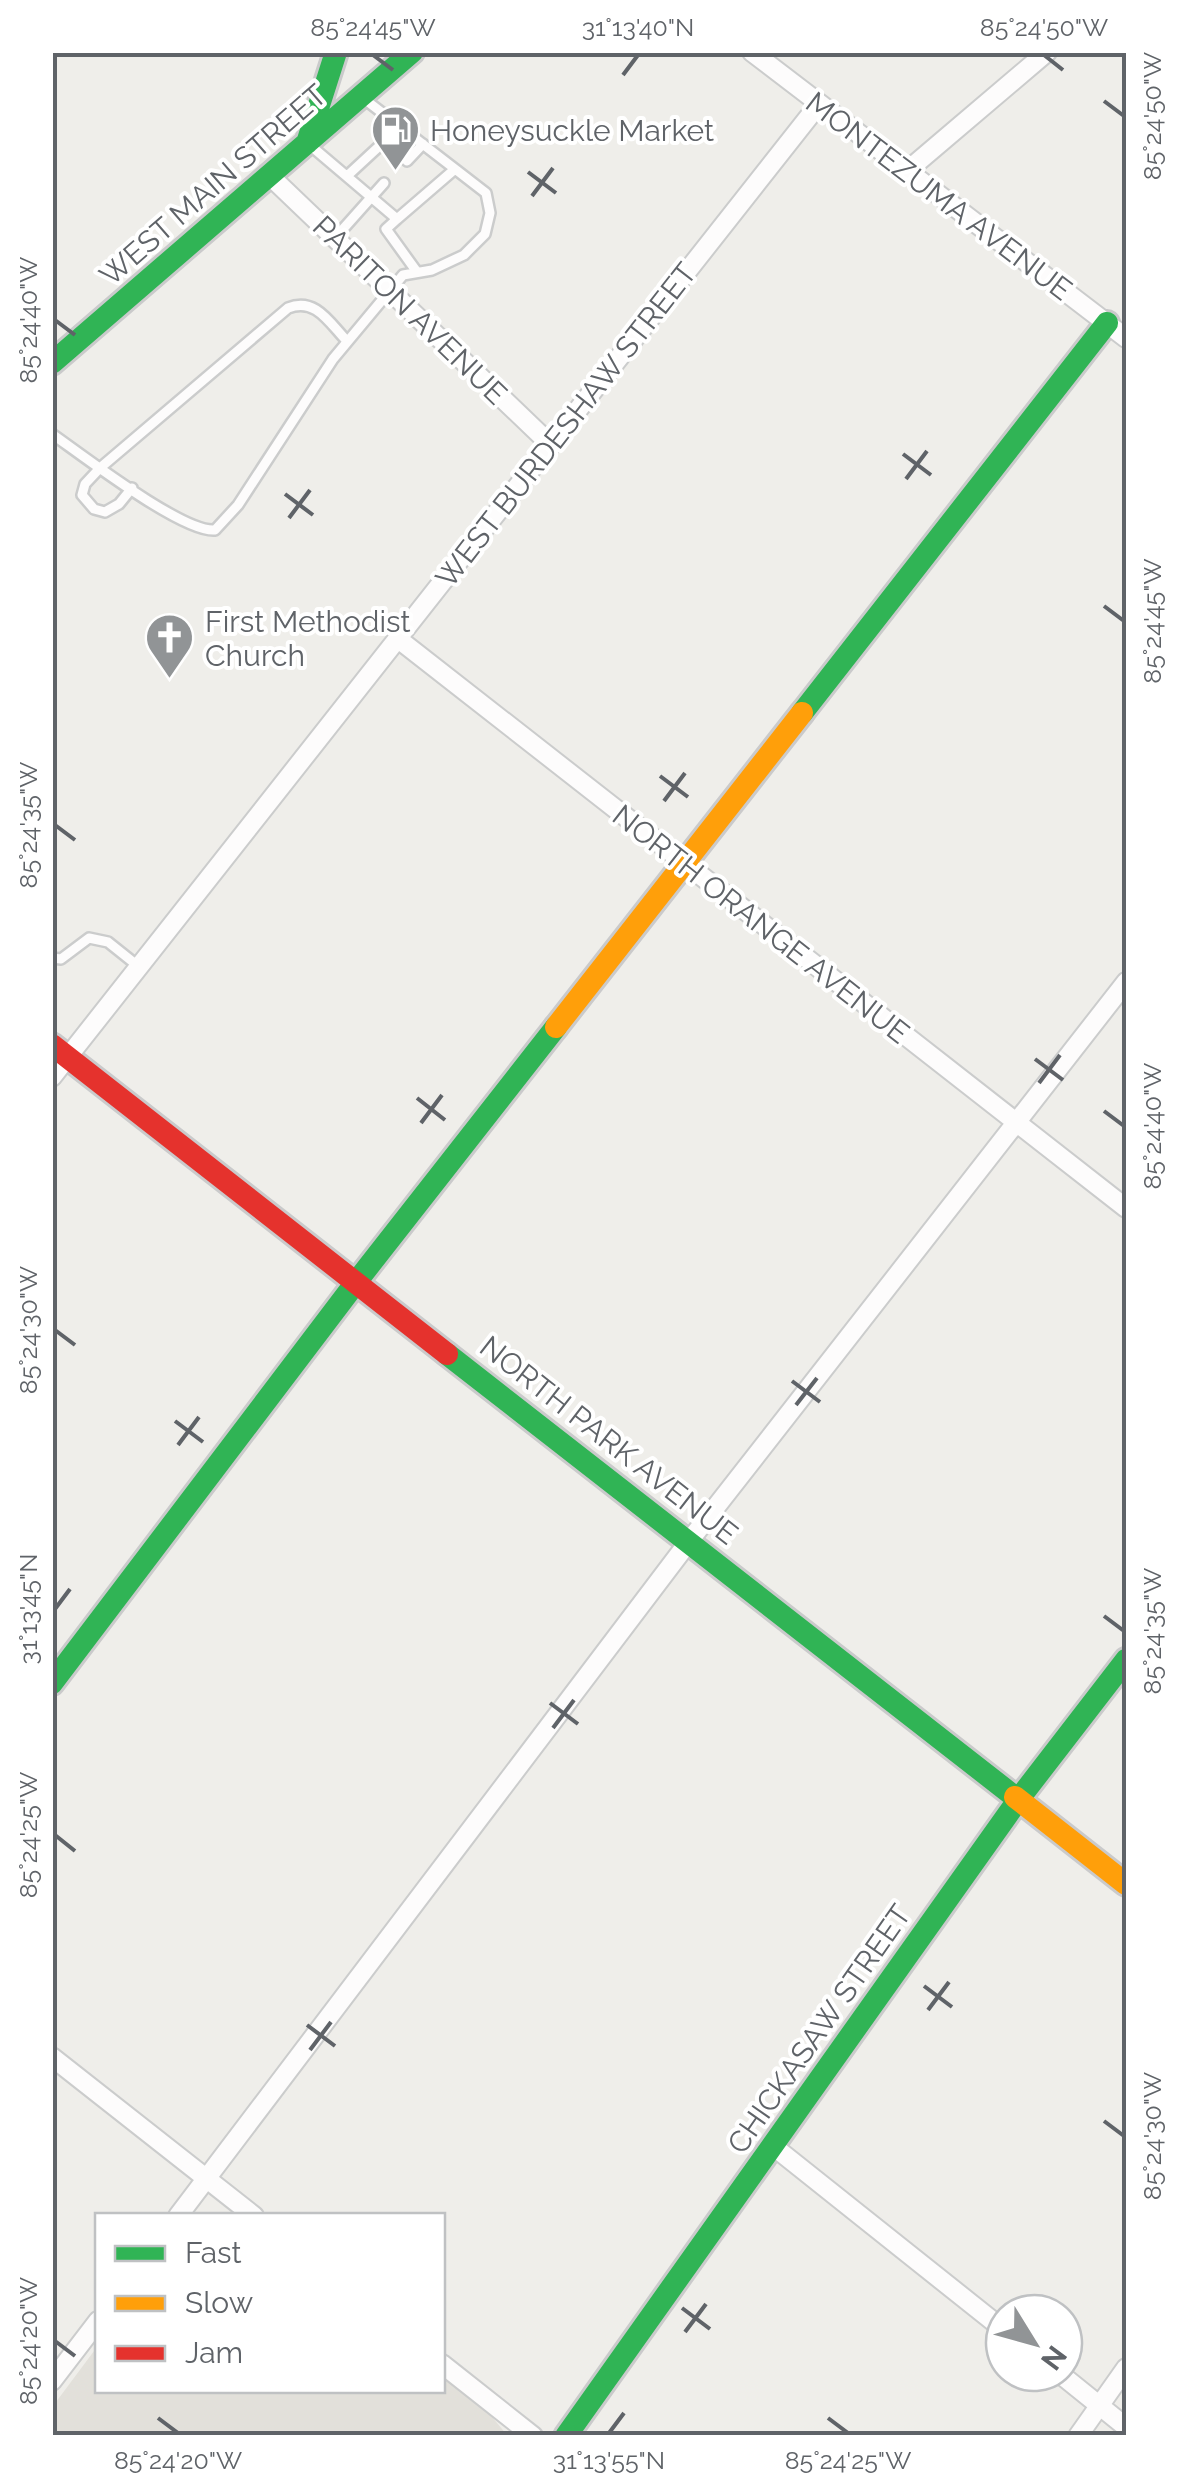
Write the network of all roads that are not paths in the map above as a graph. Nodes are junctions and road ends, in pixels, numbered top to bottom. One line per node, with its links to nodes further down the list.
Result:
1 (336, 52): 8 (street)
2 (752, 52): 6 (street, MONTEZUMA AVENUE)
3 (1046, 52): 12 (street)
4 (408, 54): 5 (street, WEST MAIN STREET)
5 (361, 96): 7 (lane); 8 (street, WEST MAIN STREET)
6 (819, 104): 12 (street, MONTEZUMA AVENUE); 26 (street, WEST BURDESHAW STREET)
7 (400, 127): 9 (lane); 14 (lane)
8 (307, 143): 13 (street, WEST MAIN STREET); 14 (lane)
9 (423, 144): 10 (lane); 11 (lane)
10 (407, 161)
11 (455, 170): 17 (lane); 19 (lane)
12 (908, 171): 21 (street, MONTEZUMA AVENUE)
13 (270, 174): 18 (street, PARITON AVENUE); 24 (street, WEST MAIN STREET)
14 (347, 176): 16 (lane)
15 (384, 183): 16 (lane)
16 (371, 196): 17 (lane); 18 (lane)
17 (398, 219): 19 (lane)
18 (335, 238): 20 (street, PARITON AVENUE)
19 (417, 272): 20 (lane)
20 (390, 292): 23 (lane); 26 (street, PARITON AVENUE)
21 (1107, 324): 22 (street, MONTEZUMA AVENUE); 30 (street)
22 (1126, 338)
23 (346, 340): 27 (lane); 28 (lane)
24 (52, 363)
25 (52, 434): 27 (lane)
26 (551, 445): 29 (street, WEST BURDESHAW STREET)
27 (100, 468): 28 (lane); 28 (lane)
28 (136, 491)
29 (397, 638): 30 (street, NORTH ORANGE AVENUE); 32 (street, WEST BURDESHAW STREET)
30 (684, 865): 36 (street, NORTH ORANGE AVENUE); 38 (street)
31 (52, 958): 32 (lane)
32 (139, 966): 34 (street, WEST BURDESHAW STREET)
33 (1126, 982): 36 (street)
34 (61, 1050): 35 (street, WEST BURDESHAW STREET); 38 (street, NORTH PARK AVENUE)
35 (52, 1077)
36 (1017, 1123): 37 (street, NORTH ORANGE AVENUE); 39 (street)
37 (1126, 1208)
38 (356, 1281): 39 (street, NORTH PARK AVENUE); 41 (street)
39 (690, 1540): 42 (street, NORTH PARK AVENUE); 46 (street)
40 (1126, 1660): 42 (street, CHICKASAW STREET)
41 (52, 1683)
42 (1018, 1800): 43 (street, NORTH PARK AVENUE); 45 (street, CHICKASAW STREET)
43 (1126, 1884)
44 (52, 2057): 46 (street)
45 (773, 2146): 49 (street); 58 (street, CHICKASAW STREET)
46 (206, 2178): 47 (street); 48 (street)
47 (180, 2213)
48 (250, 2213)
49 (984, 2314)
50 (95, 2325): 53 (street)
51 (445, 2366): 57 (street)
52 (1126, 2368): 55 (street)
53 (52, 2381)
54 (1083, 2393): 55 (street)
55 (1100, 2406): 56 (street); 59 (street)
56 (1126, 2427)
57 (533, 2436)
58 (566, 2436)
59 (1078, 2436)

